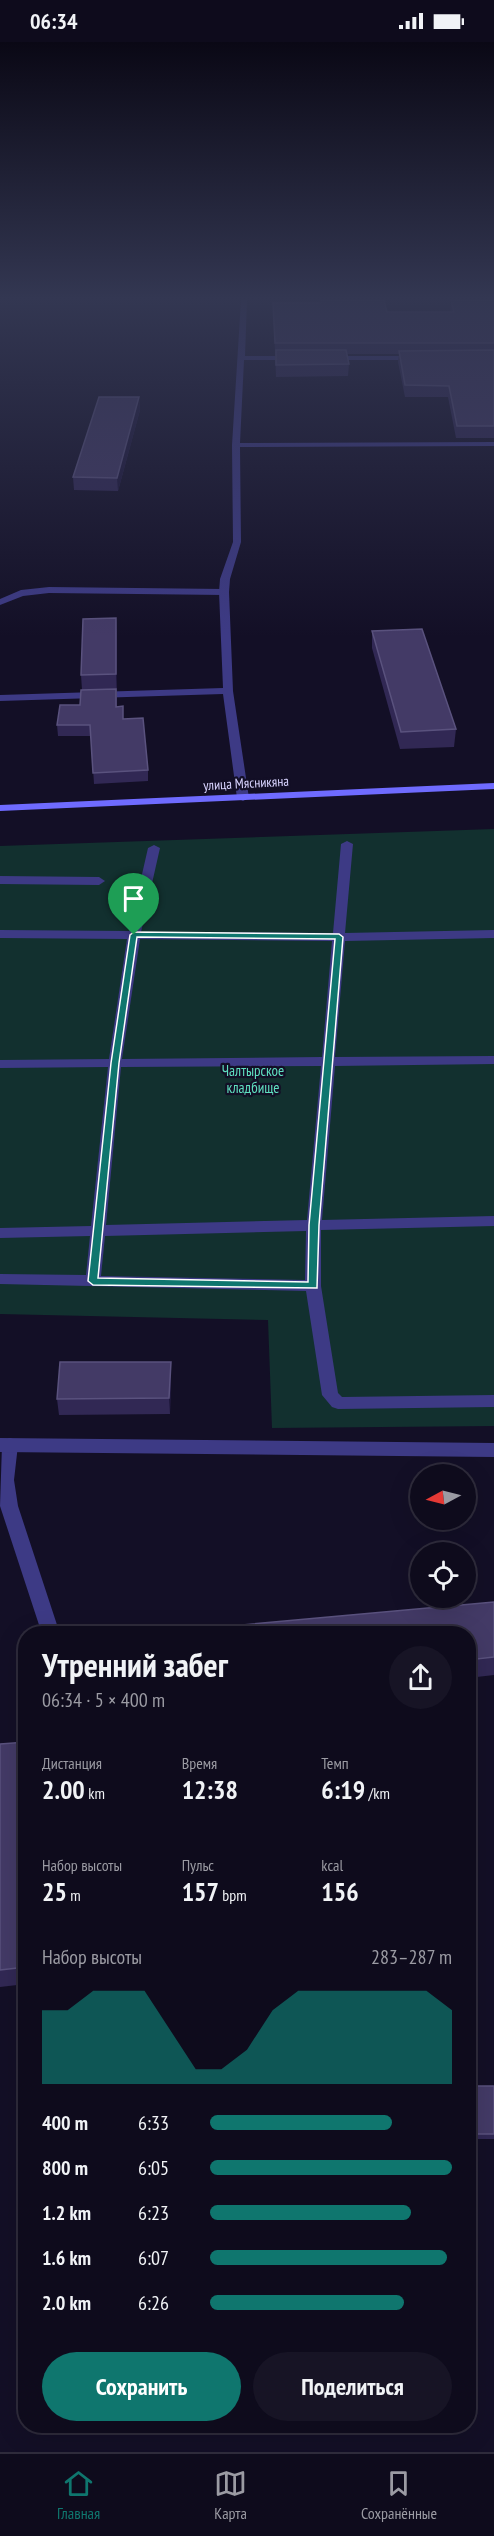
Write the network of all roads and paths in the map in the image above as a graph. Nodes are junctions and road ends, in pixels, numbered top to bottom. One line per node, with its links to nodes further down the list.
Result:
1 (238, 412): 3 (street)
2 (494, 444): 3 (street)
3 (236, 445): 4 (street)
4 (224, 592): 5 (street); 6 (street)
5 (0, 602)
6 (228, 691): 7 (street); 9 (street)
7 (0, 698)
8 (494, 786): 9 (street, улица Мясникяна)
9 (243, 798): 10 (street, улица Мясникяна)
10 (0, 808)
11 (347, 844): 18 (street)
12 (154, 848): 17 (street)
13 (0, 880): 14 (street)
14 (99, 881)
15 (0, 934): 17 (street)
16 (494, 934): 18 (street)
17 (134, 935): 18 (street); 21 (street)
18 (339, 937): 20 (street)
19 (494, 1060): 20 (street)
20 (327, 1061): 21 (street); 24 (street)
21 (115, 1063): 22 (street); 25 (street)
22 (0, 1064)
23 (494, 1221): 24 (street)
24 (314, 1225): 25 (street); 29 (street)
25 (100, 1232): 26 (street); 28 (street)
26 (0, 1233)
27 (0, 1280): 28 (street)
28 (93, 1281): 29 (street)
29 (313, 1286): 30 (street)
30 (494, 1401)
31 (5, 1444): 32 (street); 33 (street)
32 (494, 1450)
33 (48, 1626)

